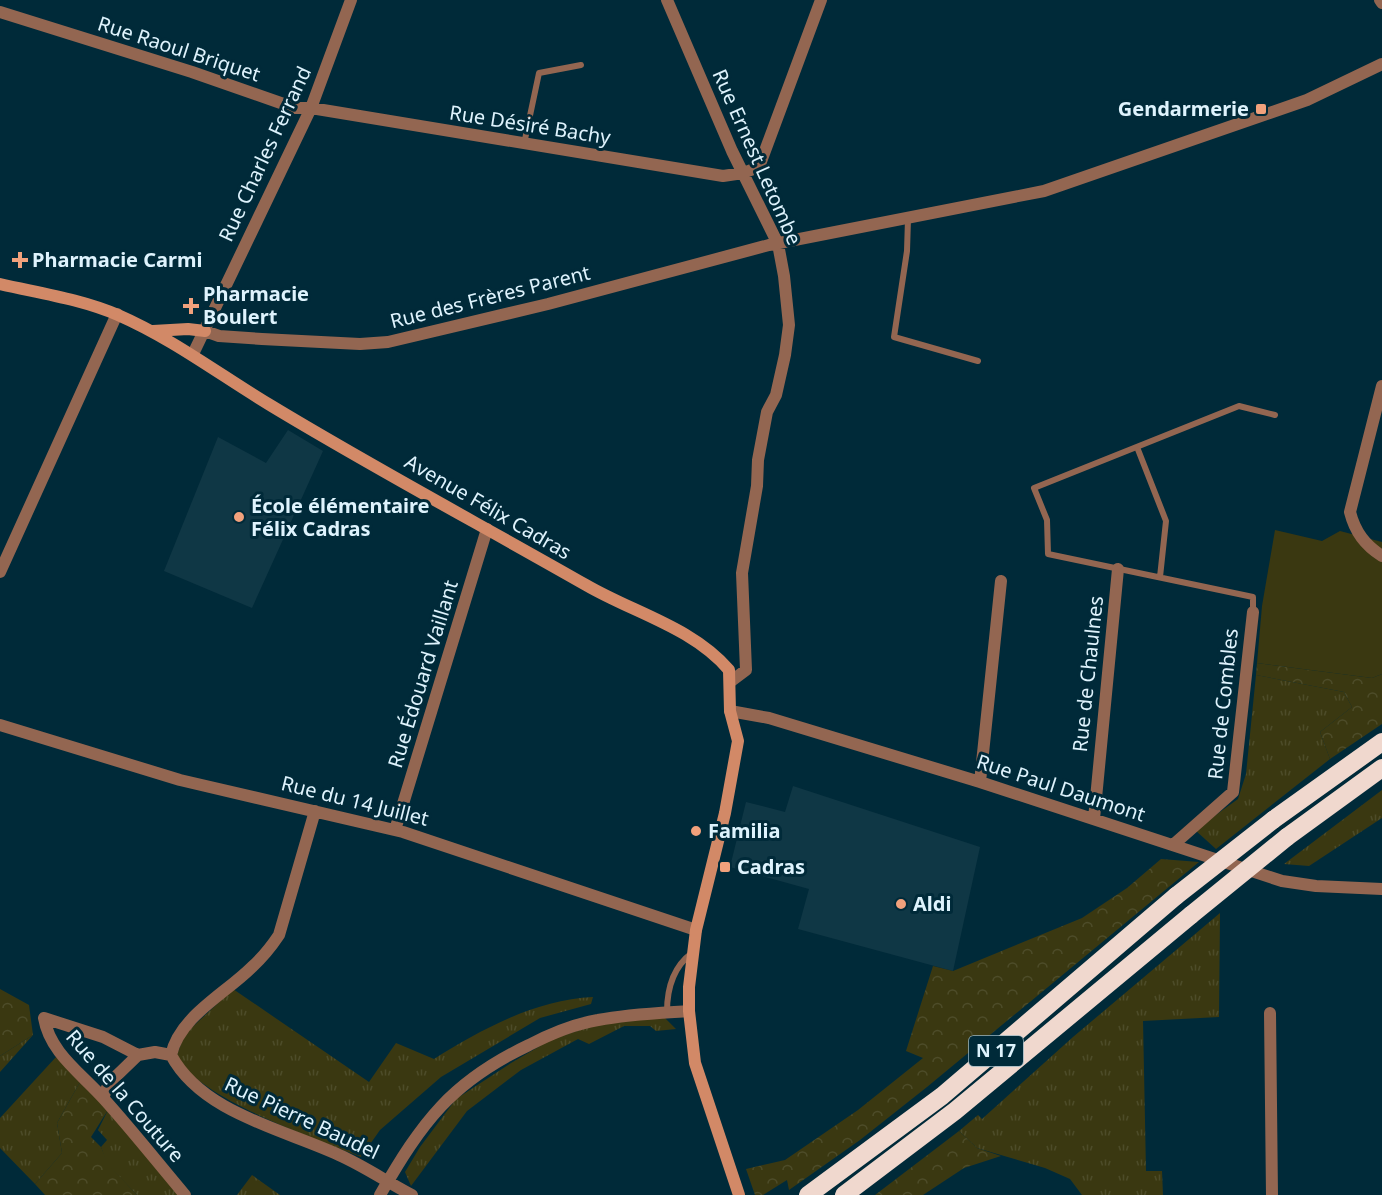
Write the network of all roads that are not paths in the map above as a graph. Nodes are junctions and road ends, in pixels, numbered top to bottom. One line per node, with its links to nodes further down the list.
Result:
1 (351, 0): 7 (street, Rue Charles Ferrand)
2 (667, 0): 9 (street, Rue Ernest Letombe)
3 (821, 0): 9 (street)
4 (0, 12): 7 (street, Rue Raoul Briquet)
5 (1382, 64): 10 (street, Rue des Frères Parent)
6 (581, 66): 8 (lane)
7 (311, 108): 8 (street, Rue Désiré Bachy); 15 (street, Rue Charles Ferrand)
8 (524, 144): 9 (street, Rue Désiré Bachy)
9 (743, 173): 11 (street, Rue Ernest Letombe)
10 (908, 219): 11 (street, Rue des Frères Parent); 17 (lane)
11 (778, 244): 15 (street, Rue des Frères Parent); 28 (street, Rue Ernest Letombe)
12 (0, 284): 13 (street, Avenue Félix Cadras)
13 (117, 314): 14 (street, Avenue Félix Cadras); 24 (street)
14 (152, 331): 15 (street); 16 (street, Avenue Félix Cadras)
15 (205, 331): 16 (street, Rue Charles Ferrand)
16 (193, 354): 21 (street, Avenue Félix Cadras)
17 (978, 361)
18 (1382, 386): 22 (street)
19 (1275, 415): 20 (lane)
20 (1137, 447): 23 (lane); 25 (lane)
21 (487, 529): 28 (street, Avenue Félix Cadras); 36 (street, Rue Édouard Vaillant)
22 (1382, 556)
23 (1118, 569): 25 (lane); 35 (street, Rue de Chaulnes)
24 (0, 572)
25 (1160, 577): 27 (lane)
26 (1001, 581): 33 (street)
27 (1253, 612): 37 (street, Rue de Combles)
28 (730, 682): 29 (street, Avenue Félix Cadras)
29 (730, 711): 33 (street, Rue Paul Daumont); 39 (street, Avenue Félix Cadras)
30 (0, 725): 34 (street, Rue du 14 Juillet)
31 (1382, 742): 52 (highway, N 17, bridge)
32 (1382, 768): 53 (highway, N 17, bridge)
33 (980, 782): 35 (street, Rue Paul Daumont)
34 (315, 811): 36 (street, Rue du 14 Juillet); 45 (street)
35 (1094, 819): 37 (street, Rue Paul Daumont)
36 (395, 830): 39 (street, Rue du 14 Juillet)
37 (1173, 845): 38 (street, Rue Paul Daumont)
38 (1382, 889)
39 (696, 930): 40 (street, Avenue Félix Cadras)
40 (692, 953): 41 (street, Avenue Félix Cadras); 42 (lane)
41 (689, 1011): 42 (street); 51 (street, Avenue Félix Cadras)
42 (667, 1012): 47 (street)
43 (1270, 1013): 54 (street)
44 (138, 1055): 45 (street); 46 (street); 46 (street, Rue de la Couture)
45 (171, 1055): 47 (street, Rue Pierre Baudel)
46 (103, 1098): 48 (street, Rue de la Couture)
47 (387, 1182): 49 (street); 50 (street, Rue Pierre Baudel)
48 (185, 1195)
49 (380, 1195)
50 (412, 1195)
51 (739, 1195)
52 (808, 1195)
53 (844, 1195)
54 (1272, 1195)

